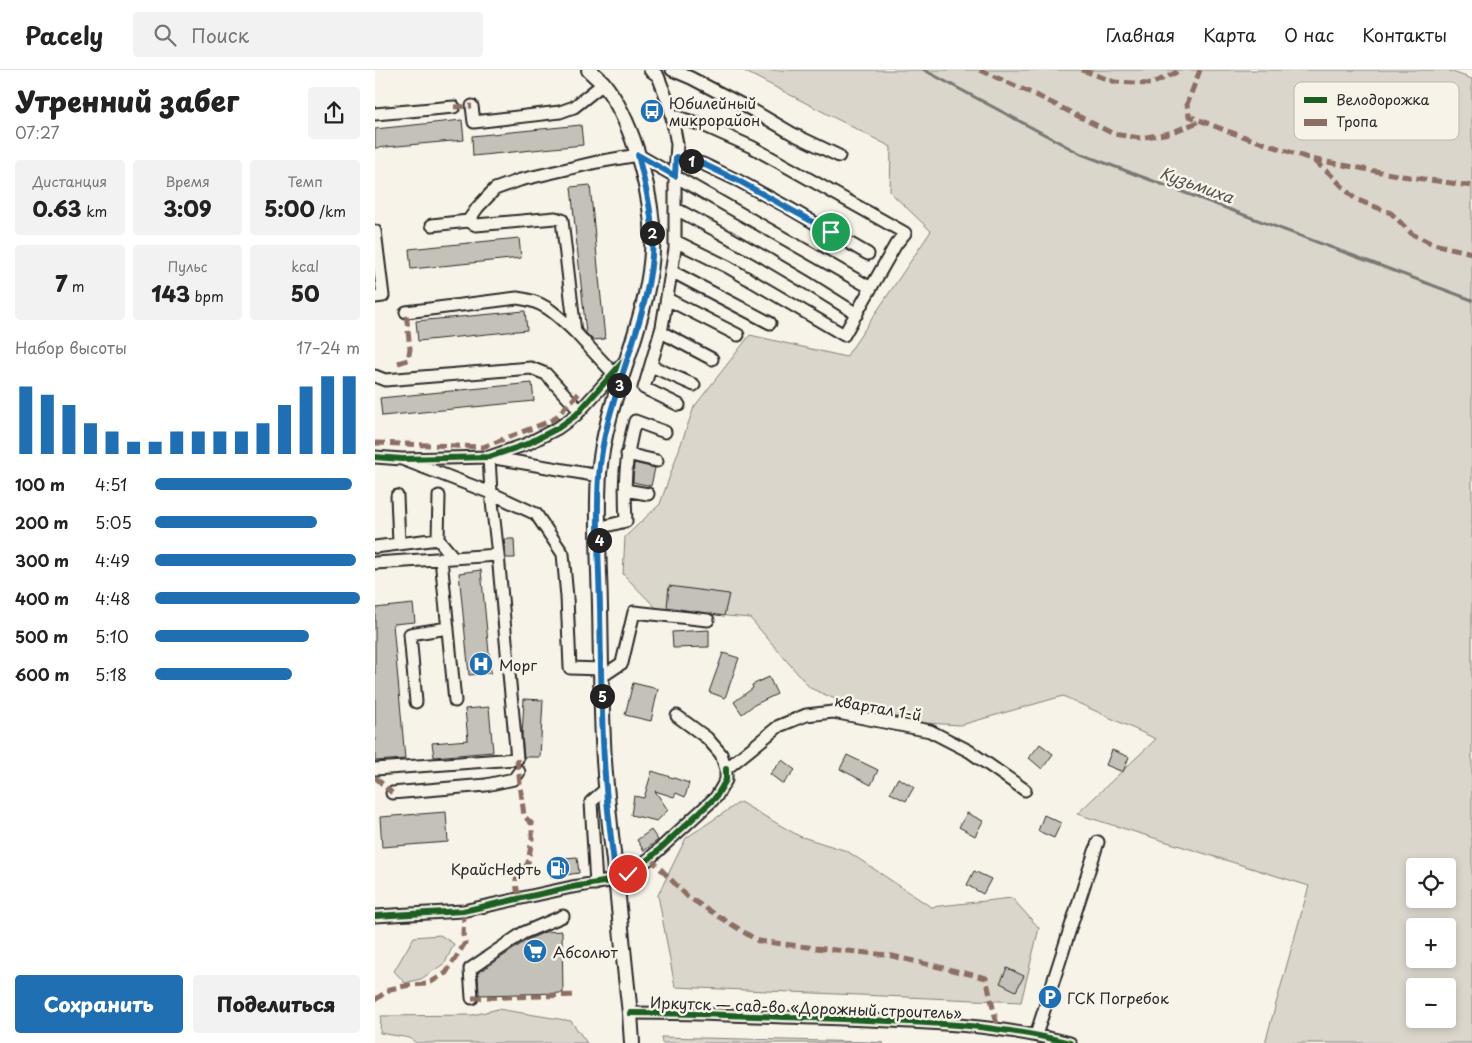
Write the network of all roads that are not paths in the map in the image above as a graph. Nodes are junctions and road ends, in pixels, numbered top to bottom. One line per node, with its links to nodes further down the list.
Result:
1 (589, 70): 4 (main road)
2 (651, 70): 8 (street)
3 (672, 70): 10 (street)
4 (603, 84): 5 (street); 9 (main road)
5 (473, 106)
6 (454, 107): 7 (street)
7 (375, 114)
8 (671, 115): 11 (street); 20 (street)
9 (638, 155): 12 (street); 14 (street); 29 (main road)
10 (839, 156)
11 (676, 157): 12 (street); 18 (street)
12 (675, 176): 13 (street); 20 (street)
13 (676, 209): 17 (street); 24 (street)
14 (468, 221): 15 (street); 26 (street)
15 (432, 225)
16 (375, 231): 21 (street)
17 (675, 241): 19 (street); 24 (street)
18 (868, 254)
19 (671, 271): 22 (street); 25 (street)
20 (871, 288): 24 (street)
21 (375, 297)
22 (667, 299): 27 (street); 28 (street)
23 (406, 312): 26 (street)
24 (857, 314)
25 (769, 323)
26 (575, 332): 32 (street)
27 (661, 332): 30 (street); 31 (street)
28 (738, 335)
29 (629, 355): 32 (street); 43 (main road)
30 (712, 359)
31 (651, 366): 34 (street); 35 (street)
32 (614, 374): 36 (street)
33 (375, 376): 36 (street)
34 (694, 385)
35 (679, 406)
36 (580, 411): 40 (street)
37 (665, 432): 38 (street)
38 (627, 454): 42 (street); 44 (street)
39 (375, 457): 41 (street)
40 (489, 457): 41 (street); 43 (street); 45 (street)
41 (402, 459): 45 (street)
42 (657, 460)
43 (599, 476): 49 (main road)
44 (625, 490): 46 (street); 49 (street)
45 (491, 493): 53 (street); 59 (street)
46 (648, 494)
47 (397, 496): 51 (street)
48 (439, 496): 50 (street)
49 (598, 528): 59 (main road)
50 (438, 538): 51 (street); 55 (street)
51 (399, 544): 52 (street)
52 (375, 546)
53 (498, 555): 55 (street); 63 (street)
54 (441, 558): 55 (street); 56 (street); 58 (street)
55 (454, 558)
56 (375, 563)
57 (708, 620): 59 (street)
58 (448, 628): 60 (street); 61 (street)
59 (601, 673): 66 (main road)
60 (455, 701)
61 (417, 702)
62 (677, 716): 64 (street)
63 (375, 769)
64 (726, 769): 67 (street, квартал 1-й); 70 (street)
65 (519, 772): 68 (street)
66 (606, 789): 70 (main road); 71 (street)
67 (1025, 790)
68 (392, 793)
69 (1098, 842): 76 (street)
70 (616, 880): 71 (street); 75 (main road)
71 (596, 884): 72 (street)
72 (375, 916)
73 (563, 916): 74 (street)
74 (472, 998)
75 (630, 1012): 76 (street, Иркутск — сад-во «Дорожный строитель»); 77 (main road)
76 (1036, 1035): 78 (street, Иркутск — сад-во «Дорожный строитель»)
77 (632, 1043)
78 (1070, 1043)

